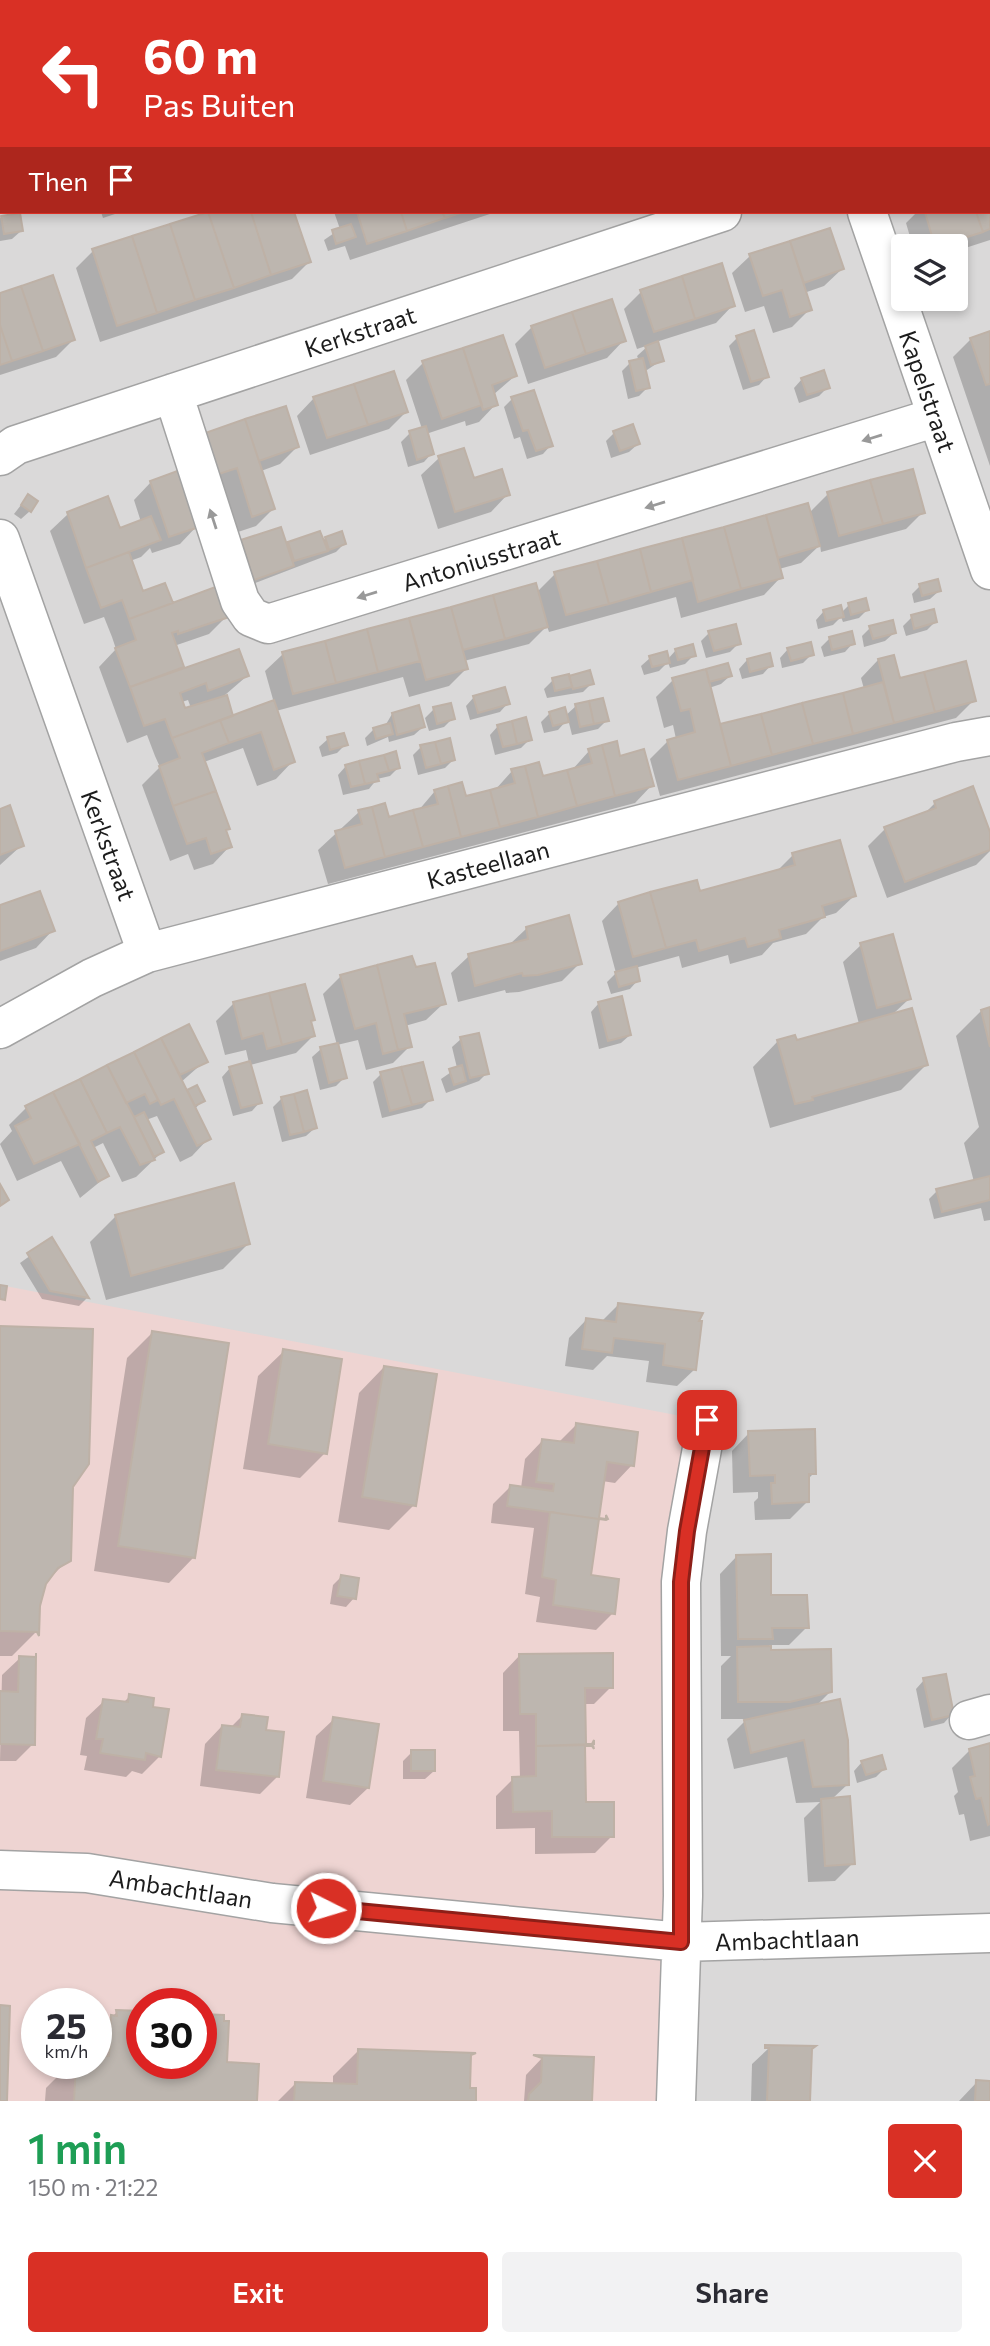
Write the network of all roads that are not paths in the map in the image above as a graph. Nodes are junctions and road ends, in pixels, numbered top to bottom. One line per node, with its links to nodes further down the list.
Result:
1 (716, 214): 3 (street, Kerkstraat)
2 (868, 214): 4 (street, Kapelstraat)
3 (173, 393): 4 (street, Antoniusstraat, one-way to 3); 5 (street, Kerkstraat)
4 (937, 417): 7 (street, Kapelstraat)
5 (0, 456)
6 (0, 540): 9 (street, Kerkstraat)
7 (990, 570)
8 (990, 736): 9 (street, Kasteellaan)
9 (147, 953): 10 (street, Kasteellaan)
10 (0, 1029)
11 (707, 1420): 14 (street)
12 (0, 1870): 14 (street, Ambachtlaan)
13 (990, 1933): 14 (street, Ambachtlaan)
14 (681, 1942): 15 (street)
15 (676, 2101)

